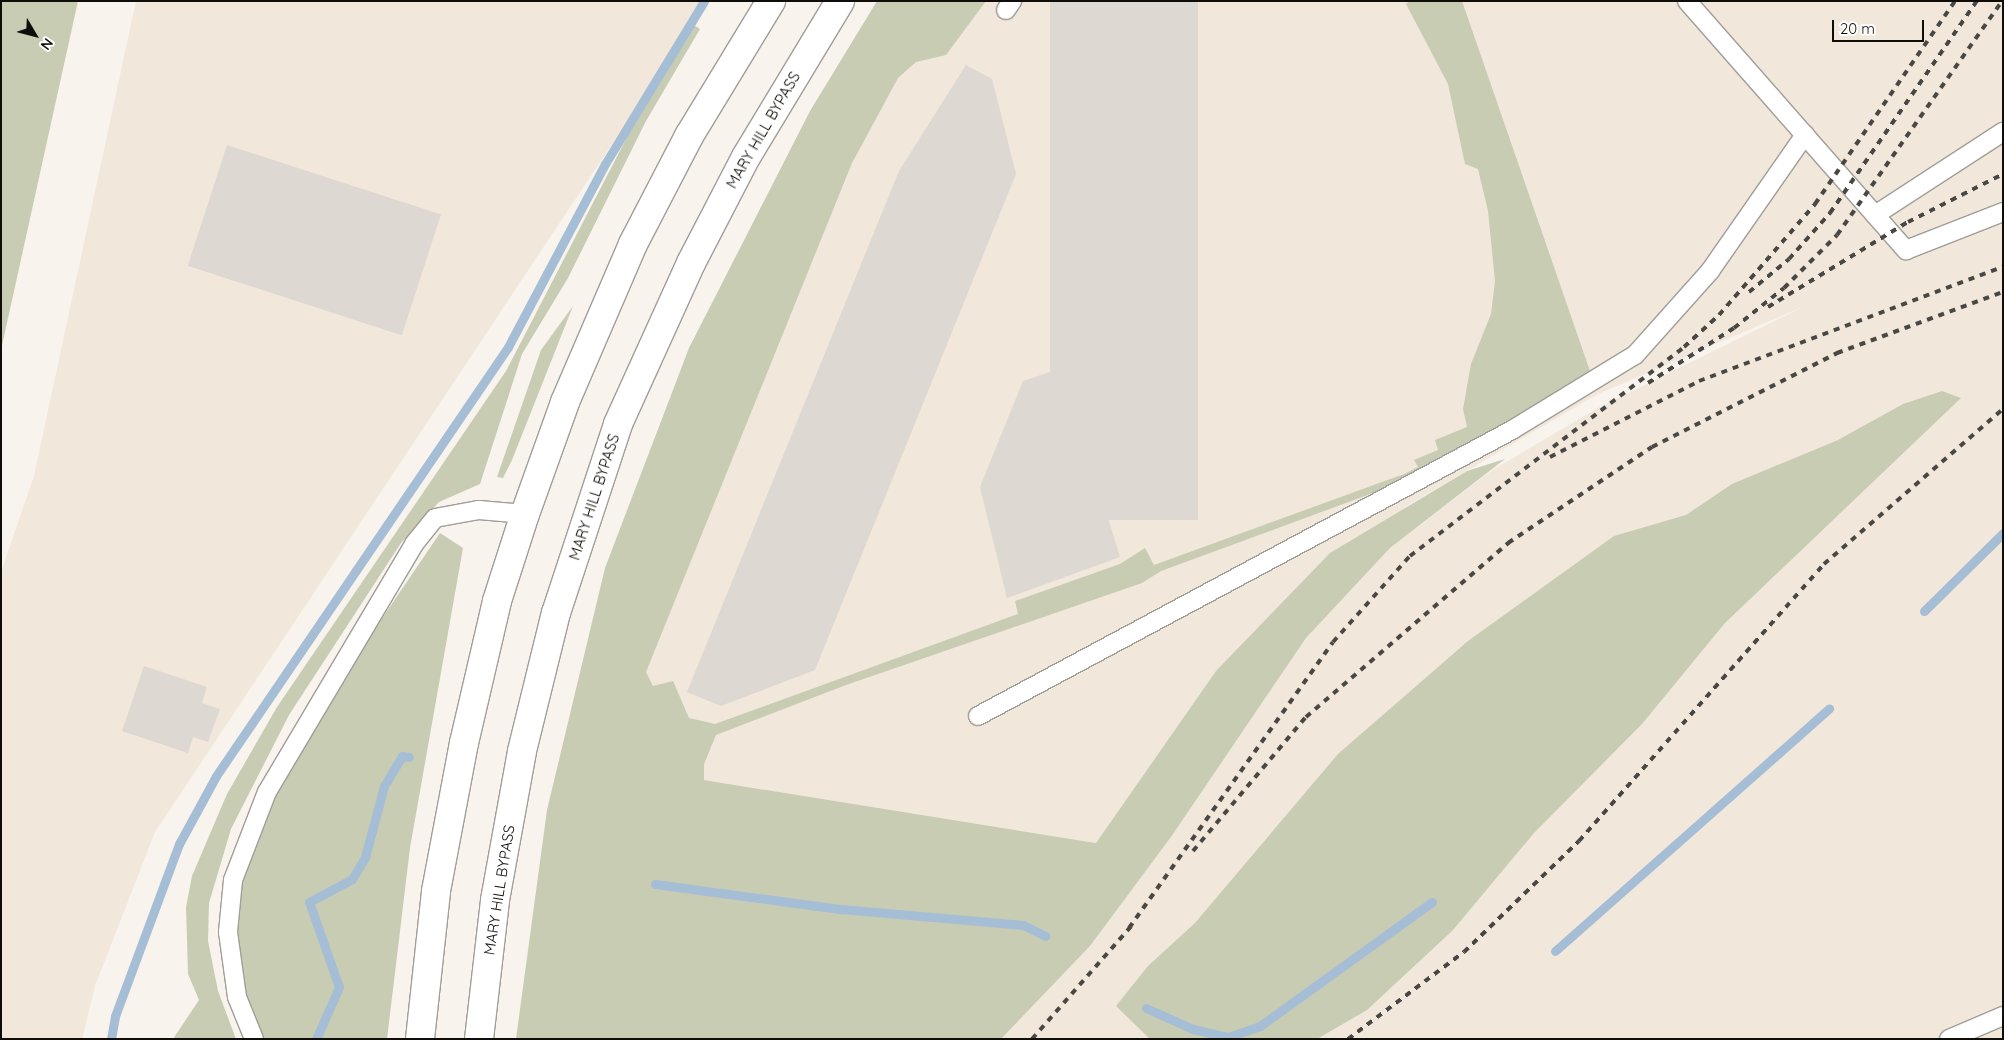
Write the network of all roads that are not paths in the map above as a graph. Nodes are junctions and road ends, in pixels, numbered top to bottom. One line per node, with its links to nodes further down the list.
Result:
1 (771, 1): 8 (highway)
2 (840, 1): 13 (highway, MARY HILL BYPASS)
3 (1687, 1): 5 (lane)
4 (2003, 132): 7 (lane)
5 (1805, 135): 7 (lane); 9 (lane)
6 (2003, 212): 7 (lane)
7 (1876, 215)
8 (525, 514): 11 (lane); 12 (highway)
9 (978, 716)
10 (2003, 1016): 14 (lane)
11 (254, 1039)
12 (420, 1039)
13 (479, 1039)
14 (1949, 1039)

